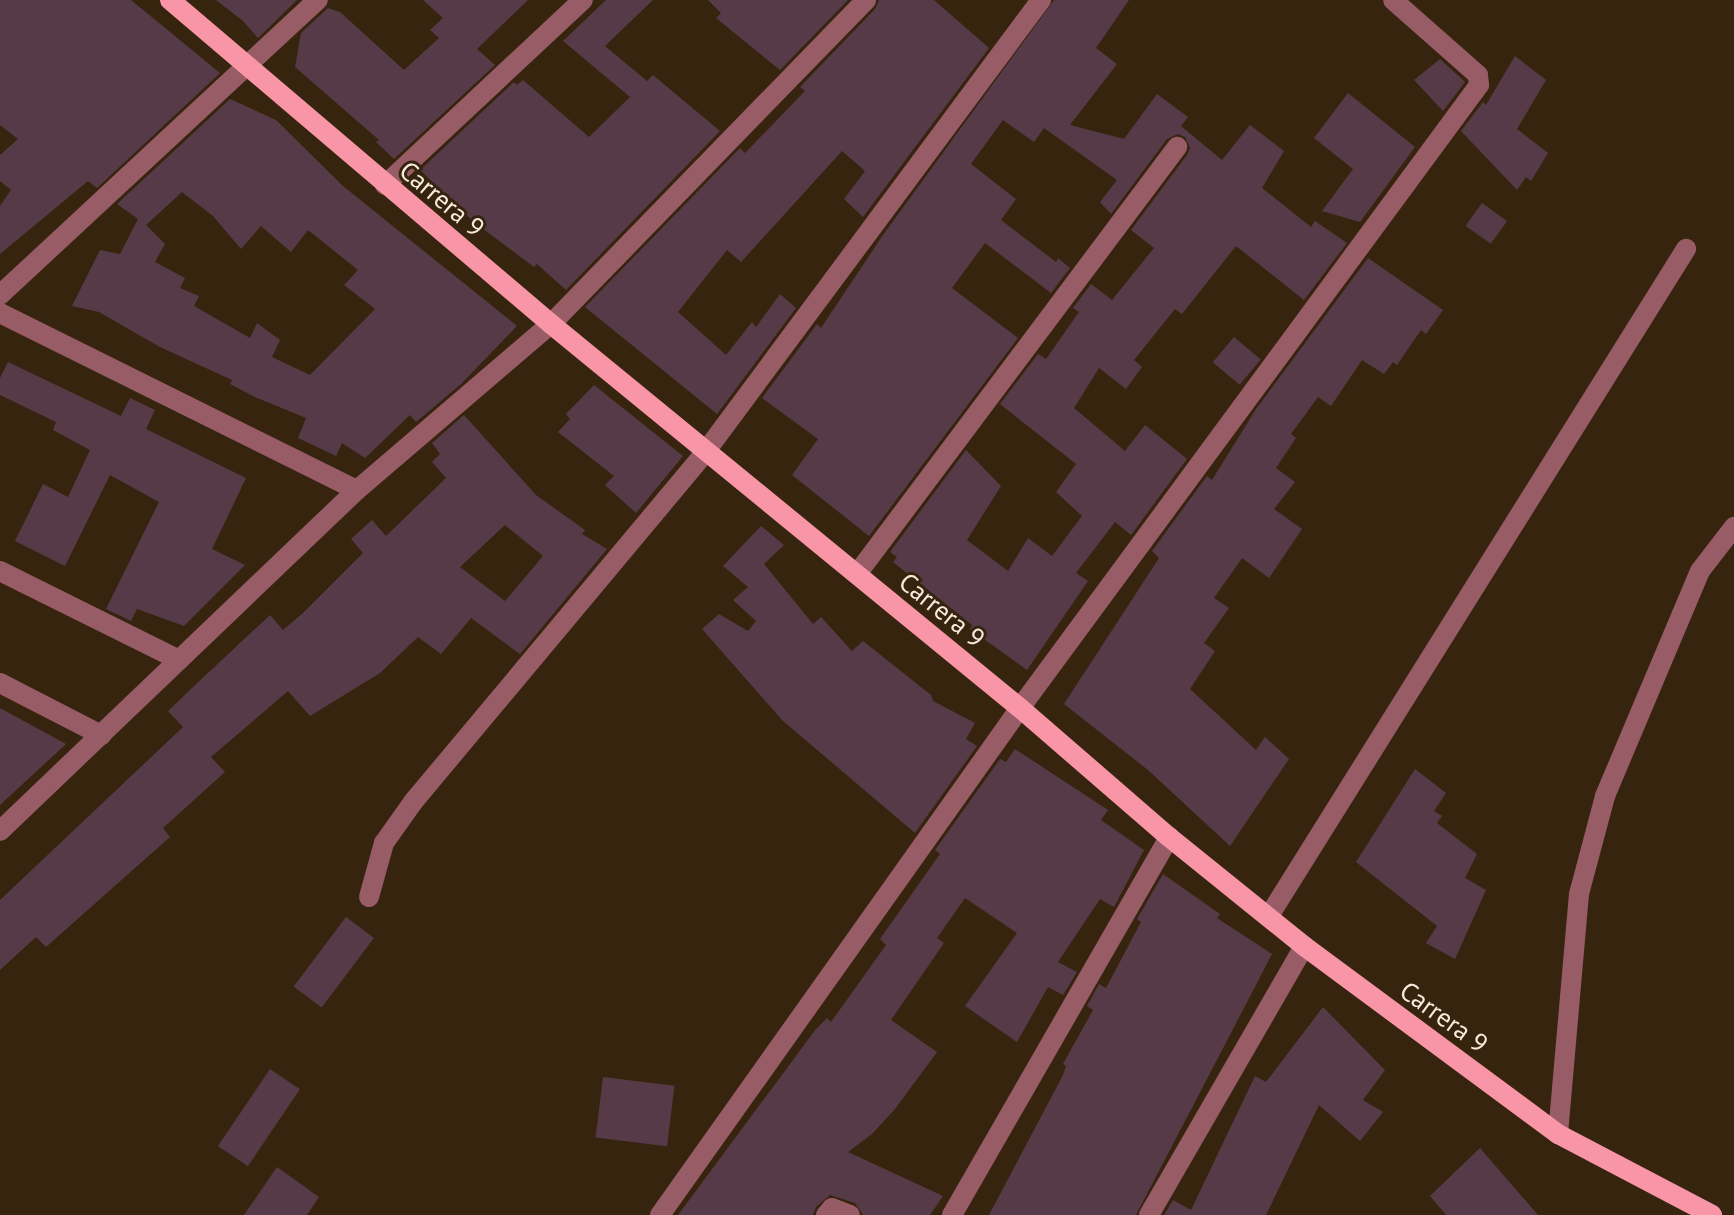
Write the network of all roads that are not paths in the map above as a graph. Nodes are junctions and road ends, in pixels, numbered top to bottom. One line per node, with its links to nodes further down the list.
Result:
1 (170, 0): 7 (main road, Carrera 9)
2 (318, 0): 7 (street)
3 (583, 0): 9 (street)
4 (866, 0): 13 (street)
5 (1041, 0): 14 (street)
6 (1393, 0): 21 (street)
7 (248, 66): 9 (main road, Carrera 9); 11 (street)
8 (1177, 147): 18 (street)
9 (385, 185): 13 (main road, Carrera 9)
10 (1686, 249): 26 (street)
11 (0, 295)
12 (0, 313): 15 (street)
13 (551, 324): 14 (main road, Carrera 9); 15 (street)
14 (706, 451): 18 (main road, Carrera 9); 25 (street)
15 (357, 490): 19 (street)
16 (1734, 527): 28 (street)
17 (0, 571): 19 (street)
18 (857, 574): 21 (main road, Carrera 9)
19 (179, 660): 22 (street)
20 (0, 683): 22 (street)
21 (1020, 708): 24 (main road, Carrera 9); 29 (street)
22 (101, 735): 23 (street)
23 (0, 831)
24 (1169, 837): 26 (main road, Carrera 9); 32 (street)
25 (369, 897)
26 (1269, 916): 27 (main road, Carrera 9)
27 (1304, 946): 28 (main road, Carrera 9); 33 (street)
28 (1558, 1134): 34 (main road, Carrera 9)
29 (660, 1215)
30 (826, 1215): 31 (street)
31 (850, 1215)
32 (952, 1215)
33 (1149, 1215)
34 (1712, 1215)

